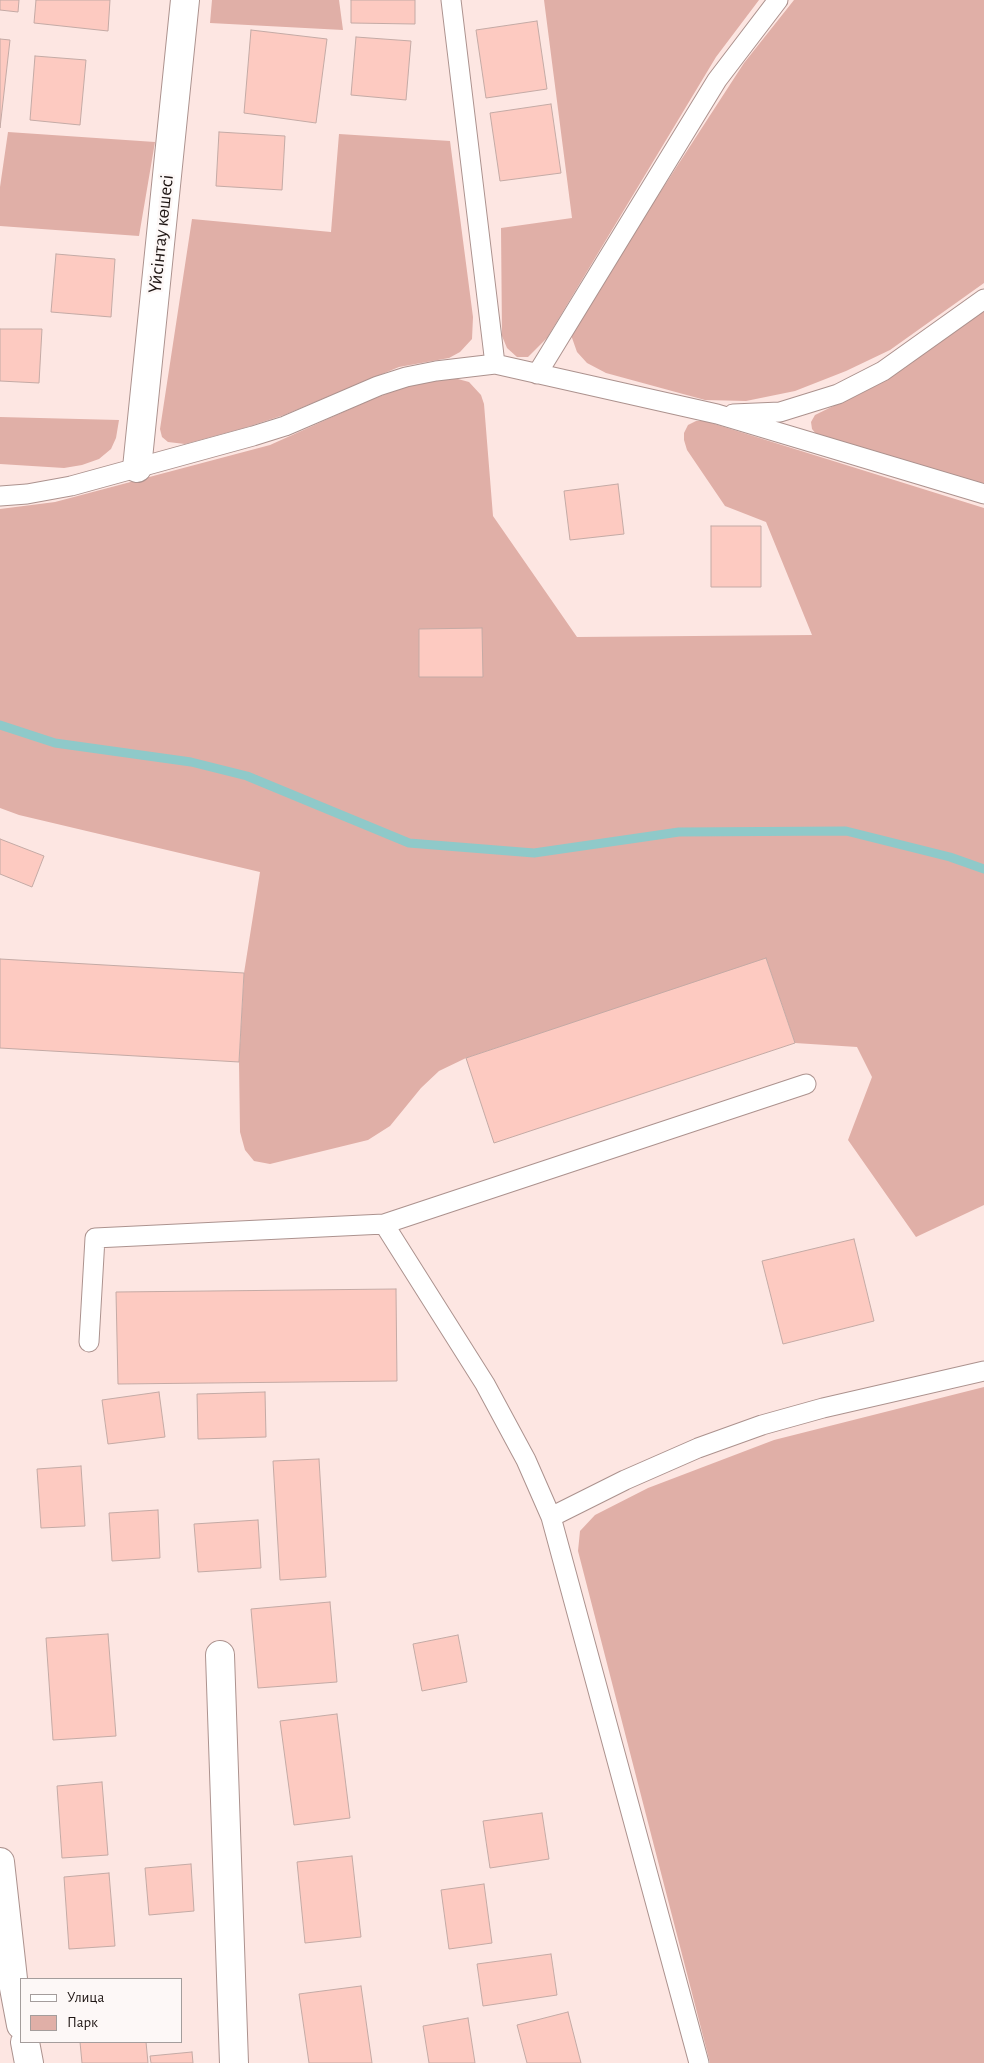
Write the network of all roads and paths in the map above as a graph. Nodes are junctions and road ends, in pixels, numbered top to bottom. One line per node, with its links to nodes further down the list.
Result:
1 (185, 0): 8 (street, Үйсінтау көшесі)
2 (451, 0): 5 (lane)
3 (778, 0): 6 (lane)
4 (984, 299): 7 (lane)
5 (495, 364): 6 (lane); 8 (lane)
6 (537, 374): 7 (lane)
7 (717, 414): 9 (lane)
8 (137, 468): 10 (lane)
9 (984, 494)
10 (0, 496)
11 (806, 1084): 12 (lane)
12 (384, 1224): 13 (lane); 15 (lane)
13 (89, 1342)
14 (984, 1371): 15 (lane)
15 (551, 1517): 23 (lane)
16 (220, 1655): 22 (street)
17 (0, 1862): 18 (street)
18 (7, 1989): 19 (street)
19 (20, 2023)
20 (24, 2043): 21 (street)
21 (29, 2063)
22 (234, 2063)
23 (699, 2063)

